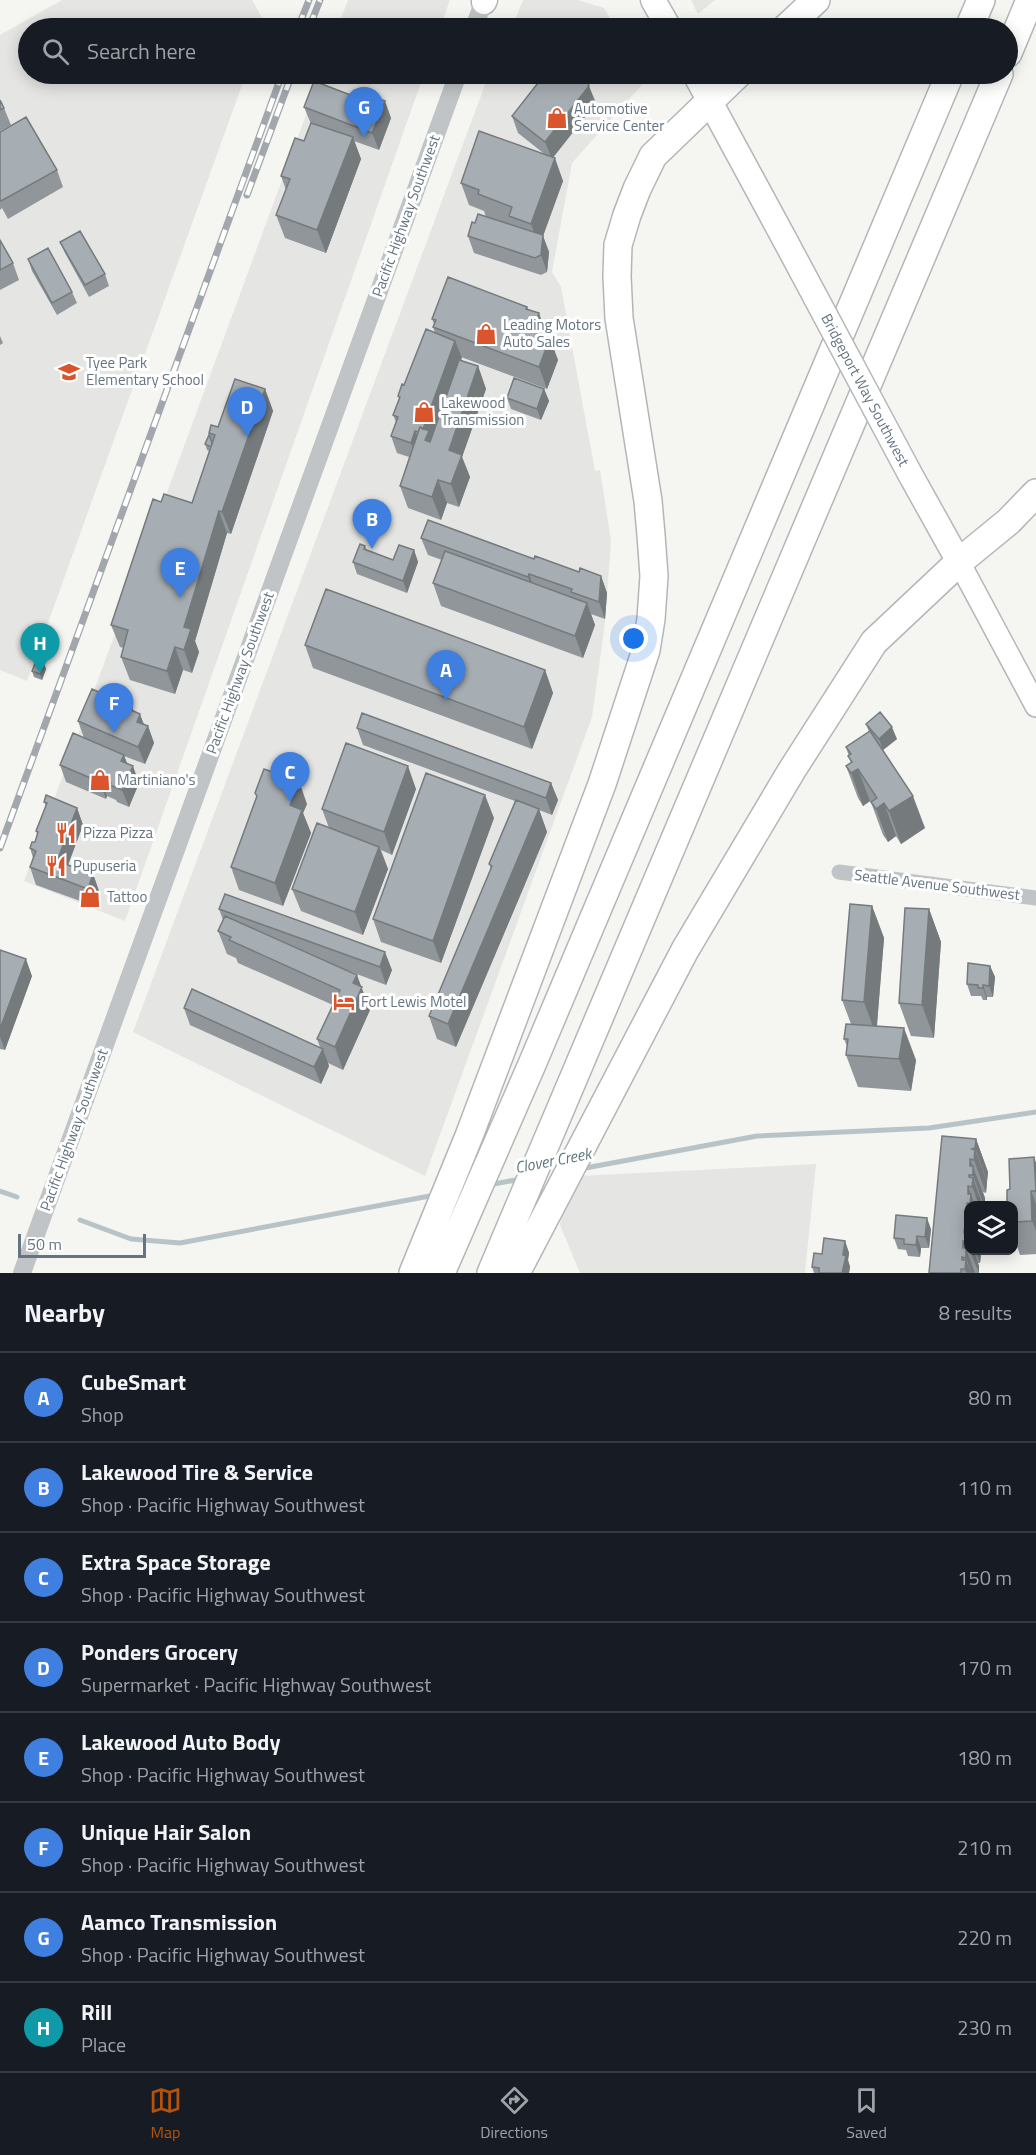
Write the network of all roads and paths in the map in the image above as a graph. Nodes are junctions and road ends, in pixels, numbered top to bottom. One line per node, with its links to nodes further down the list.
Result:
1 (652, 0): 7 (main road)
2 (816, 0): 8 (highway)
3 (981, 0): 9 (highway)
4 (1030, 0): 10 (highway)
5 (484, 1): 6 (street)
6 (478, 18)
7 (663, 18)
8 (797, 18)
9 (973, 18)
10 (1018, 29)
11 (454, 84): 22 (street, Pacific Highway Southwest)
12 (701, 84): 16 (main road, Bridgeport Way Southwest)
13 (728, 84): 16 (highway)
14 (946, 84): 24 (highway)
15 (995, 84): 25 (highway)
16 (712, 101): 18 (main road, Bridgeport Way Southwest, bridge); 23 (highway)
17 (1036, 493): 18 (highway)
18 (959, 562): 19 (main road, Bridgeport Way Southwest); 26 (highway)
19 (1036, 706)
20 (838, 872): 21 (street, Seattle Avenue Southwest)
21 (1036, 898)
22 (22, 1273)
23 (413, 1273)
24 (441, 1273)
25 (491, 1273)
26 (516, 1273)

